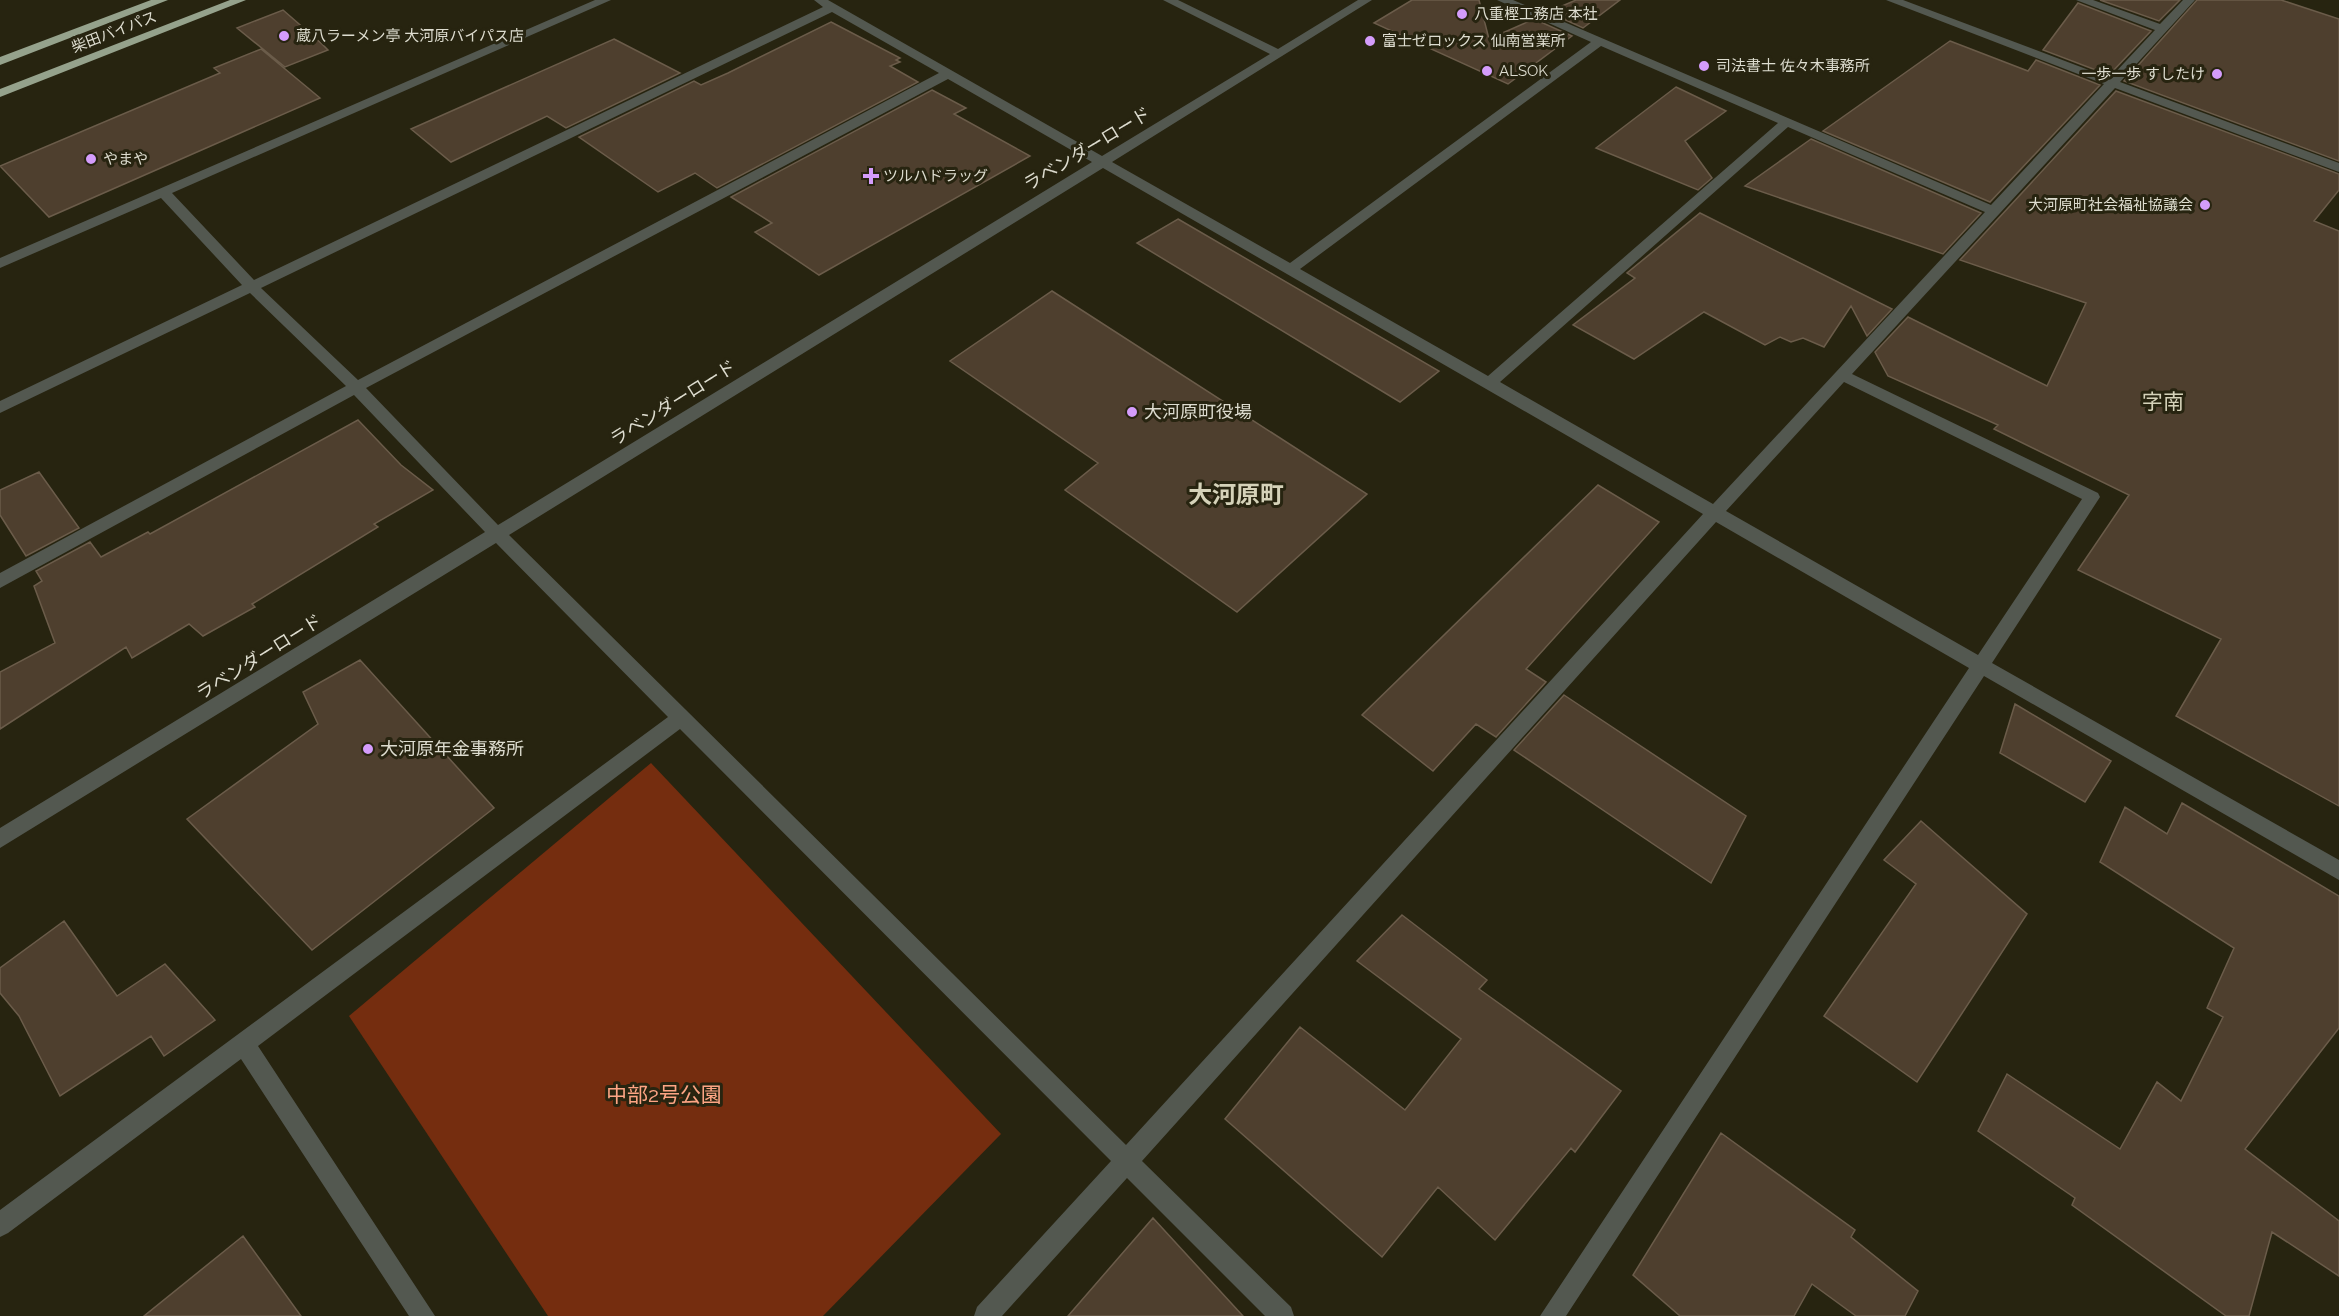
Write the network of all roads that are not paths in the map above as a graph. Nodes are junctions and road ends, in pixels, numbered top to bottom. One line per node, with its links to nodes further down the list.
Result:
1 (162, 0): 14 (highway, 柴田バイパス)
2 (240, 0): 17 (highway, 柴田バイパス)
3 (605, 0): 21 (street)
4 (1169, 0): 13 (street)
5 (1366, 0): 13 (street, ラベンダーロード)
6 (1503, 0): 12 (street)
7 (1892, 0): 16 (street)
8 (2082, 0): 11 (street)
9 (2190, 0): 11 (street)
10 (826, 3): 15 (street); 25 (street)
11 (2163, 29): 16 (street)
12 (1600, 41): 18 (street); 24 (street)
13 (1280, 54): 19 (street, ラベンダーロード)
14 (0, 61)
15 (949, 73): 19 (street); 28 (street)
16 (2112, 83): 20 (street); 22 (street)
17 (0, 93)
18 (1786, 122): 22 (street); 27 (street)
19 (1102, 163): 24 (street); 31 (street, ラベンダーロード)
20 (2339, 168)
21 (162, 191): 23 (street); 25 (street)
22 (1994, 211): 26 (street)
23 (0, 263)
24 (1289, 270): 27 (street)
25 (252, 287): 28 (street); 29 (street)
26 (1842, 375): 30 (street); 33 (street)
27 (1488, 384): 30 (street)
28 (356, 387): 31 (street); 32 (street)
29 (0, 408)
30 (1714, 513): 33 (street); 38 (street)
31 (497, 534): 34 (street); 35 (street, ラベンダーロード)
32 (0, 581)
33 (1981, 666): 36 (street); 43 (street)
34 (681, 718): 37 (street); 38 (street)
35 (0, 839)
36 (2339, 871)
37 (244, 1044): 39 (street); 40 (street)
38 (1128, 1162): 41 (street); 42 (street)
39 (0, 1225)
40 (423, 1316)
41 (987, 1316)
42 (1282, 1316)
43 (1552, 1316)

